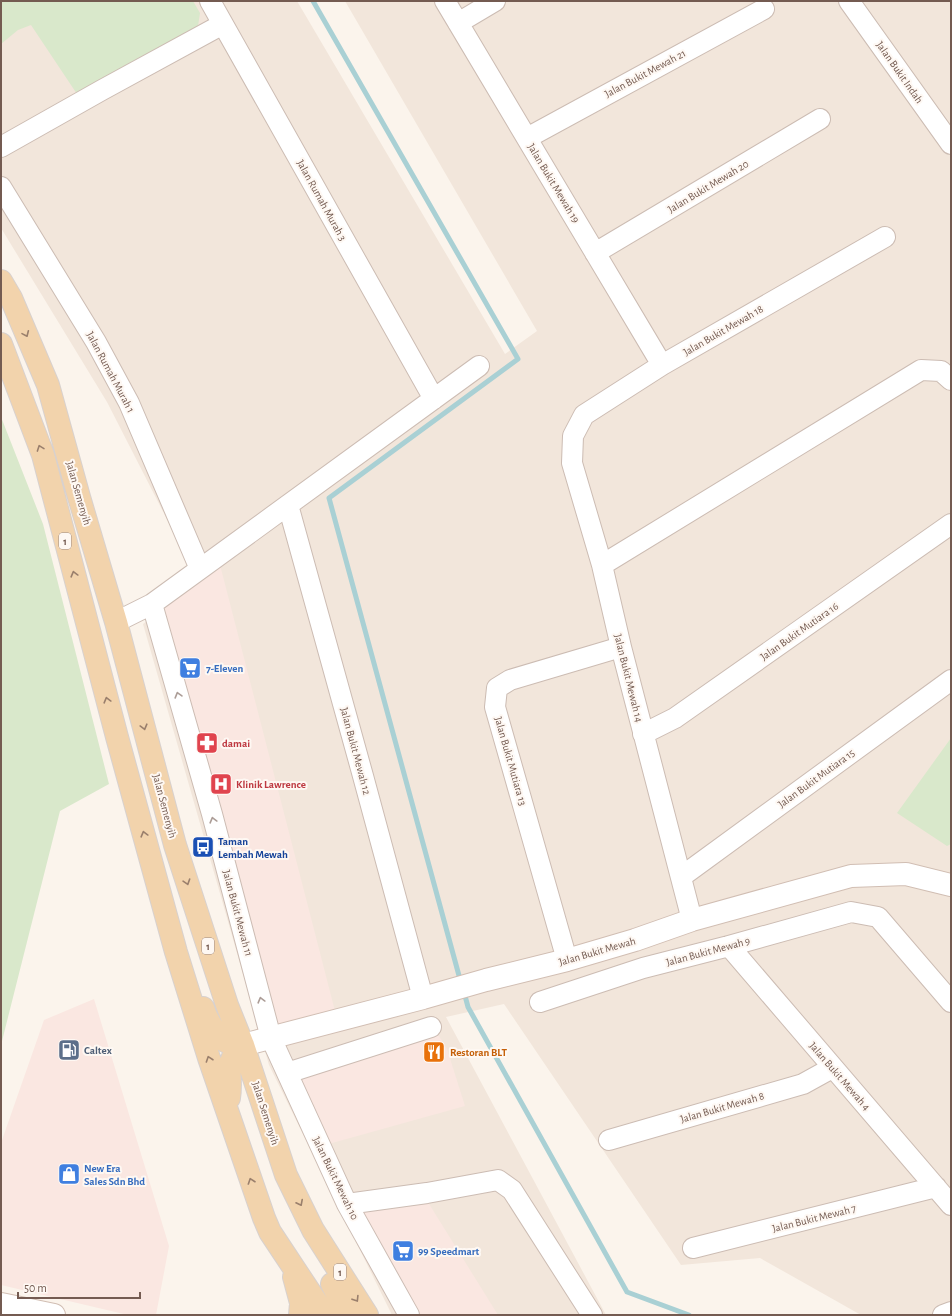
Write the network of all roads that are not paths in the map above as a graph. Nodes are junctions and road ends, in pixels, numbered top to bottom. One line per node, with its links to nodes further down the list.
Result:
1 (210, 1): 7 (street, Jalan Rumah Murah 3)
2 (445, 1): 6 (street, Jalan Bukit Mewah 19)
3 (495, 1): 6 (street)
4 (849, 1): 10 (street, Jalan Bukit Indah)
5 (764, 9): 9 (street, Jalan Bukit Mewah 21)
6 (458, 23): 9 (street, Jalan Bukit Mewah 19)
7 (223, 24): 11 (street); 20 (street, Jalan Rumah Murah 3)
8 (820, 119): 14 (street, Jalan Bukit Mewah 20)
9 (527, 138): 14 (street, Jalan Bukit Mewah 19)
10 (951, 144)
11 (1, 147)
12 (1, 187): 25 (street, Jalan Rumah Murah 1)
13 (885, 237): 17 (street, Jalan Bukit Mewah 18)
14 (596, 253): 17 (street, Jalan Bukit Mewah 19)
15 (1, 281): 27 (main road, Jalan Semenyih / 1, one-way to 27)
16 (1, 344): 36 (main road, 1, one-way to 16)
17 (662, 365): 21 (street, Jalan Bukit Mewah 18)
18 (479, 366): 20 (street)
19 (951, 380): 24 (street)
20 (434, 399): 22 (street)
21 (573, 436): 24 (street, Jalan Bukit Mewah 14)
22 (288, 505): 25 (street); 39 (street, Jalan Bukit Mewah 12)
23 (951, 524): 30 (street, Jalan Bukit Mutiara 16)
24 (602, 565): 28 (street, Jalan Bukit Mewah 14)
25 (200, 569): 26 (street)
26 (152, 604): 27 (street); 43 (street, Jalan Bukit Mewah 11, one-way to 26)
27 (116, 622): 44 (main road, Jalan Semenyih / 1, one-way to 44)
28 (621, 647): 30 (street, Jalan Bukit Mewah 14); 37 (street, Jalan Bukit Mutiara 13)
29 (951, 680): 31 (street, Jalan Bukit Mutiara 15)
30 (643, 734): 31 (street, Jalan Bukit Mewah 14)
31 (681, 877): 33 (street, Jalan Bukit Mewah 14)
32 (951, 885): 33 (street, Jalan Bukit Mewah)
33 (692, 920): 34 (street, Jalan Bukit Mewah)
34 (635, 940): 37 (street, Jalan Bukit Mewah); 38 (street)
35 (729, 946): 38 (street, Jalan Bukit Mewah 9); 41 (street, Jalan Bukit Mewah 9); 45 (street, Jalan Bukit Mewah 4)
36 (176, 952): 44 (main road); 47 (main road, 1, one-way to 36)
37 (567, 960): 39 (street, Jalan Bukit Mewah)
38 (643, 968): 40 (street, Jalan Bukit Mewah 9)
39 (433, 995): 43 (street, Jalan Bukit Mewah)
40 (540, 1002)
41 (951, 1002)
42 (431, 1027): 46 (street)
43 (271, 1038): 44 (street, Jalan Bukit Mewah); 46 (street, Jalan Bukit Mewah 10)
44 (243, 1045): 47 (main road); 52 (main road, Jalan Semenyih / 1, one-way to 52)
45 (832, 1068): 48 (street, Jalan Bukit Mewah 8); 49 (street, Jalan Bukit Mewah 4)
46 (287, 1073): 50 (street, Jalan Bukit Mewah 10)
47 (227, 1109): 54 (main road, 1, one-way to 47)
48 (610, 1140)
49 (936, 1187): 51 (street, Jalan Bukit Mewah 4); 53 (street, Jalan Bukit Mewah 7)
50 (347, 1204): 63 (street, Jalan Bukit Mewah 10); 64 (street)
51 (951, 1205)
52 (314, 1230): 61 (main road); 62 (main road, Jalan Semenyih / 1, one-way to 62)
53 (693, 1248)
54 (290, 1262): 59 (main road); 60 (main road, 1)
55 (1, 1304): 56 (street)
56 (26, 1312): 58 (street)
57 (951, 1312): 65 (street)
58 (54, 1315)
59 (300, 1315)
60 (324, 1315)
61 (348, 1315)
62 (367, 1315)
63 (409, 1315)
64 (592, 1315)
65 (943, 1315)

